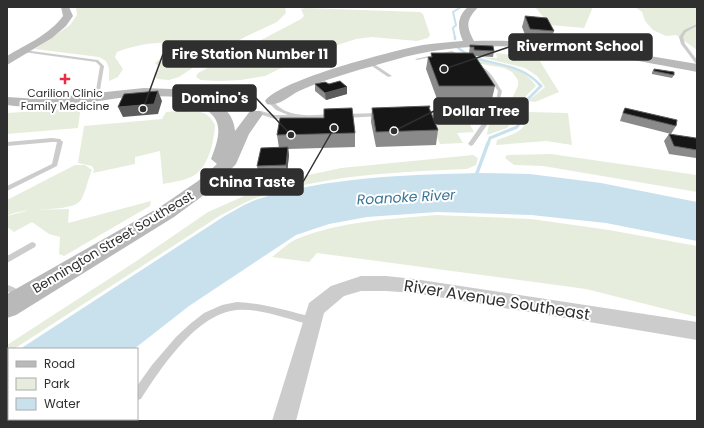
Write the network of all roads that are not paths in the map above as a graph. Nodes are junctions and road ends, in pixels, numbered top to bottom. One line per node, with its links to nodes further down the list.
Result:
1 (65, 7): 5 (main road)
2 (474, 7): 4 (main road)
3 (697, 25): 10 (lane)
4 (470, 44): 9 (main road); 12 (main road)
5 (24, 51): 8 (main road); 17 (lane)
6 (418, 59): 7 (lane)
7 (464, 59)
8 (7, 61)
9 (370, 63): 13 (main road); 14 (lane)
10 (697, 63)
11 (477, 65): 20 (lane)
12 (697, 68)
13 (341, 72): 18 (main road); 18 (main road)
14 (390, 76)
15 (143, 91): 16 (main road); 17 (main road); 18 (main road); 28 (main road)
16 (200, 95): 18 (main road); 25 (main road)
17 (97, 96): 19 (main road)
18 (262, 96): 21 (main road, Bennington Street Southeast); 24 (lane); 25 (main road)
19 (7, 101)
20 (492, 113): 22 (lane); 27 (lane)
21 (258, 114): 24 (lane); 25 (main road, Bennington Street Southeast)
22 (416, 114)
23 (386, 115): 24 (lane)
24 (300, 117)
25 (236, 118): 28 (main road, Bennington Street Southeast)
26 (7, 144): 29 (lane)
27 (471, 144)
28 (213, 177): 32 (main road, Bennington Street Southeast)
29 (7, 188)
30 (32, 245): 31 (lane)
31 (7, 260)
32 (11, 298)
33 (312, 321): 34 (street, River Avenue Southeast); 35 (lane); 36 (street, River Avenue Southeast)
34 (697, 331)
35 (138, 394)
36 (284, 421)

